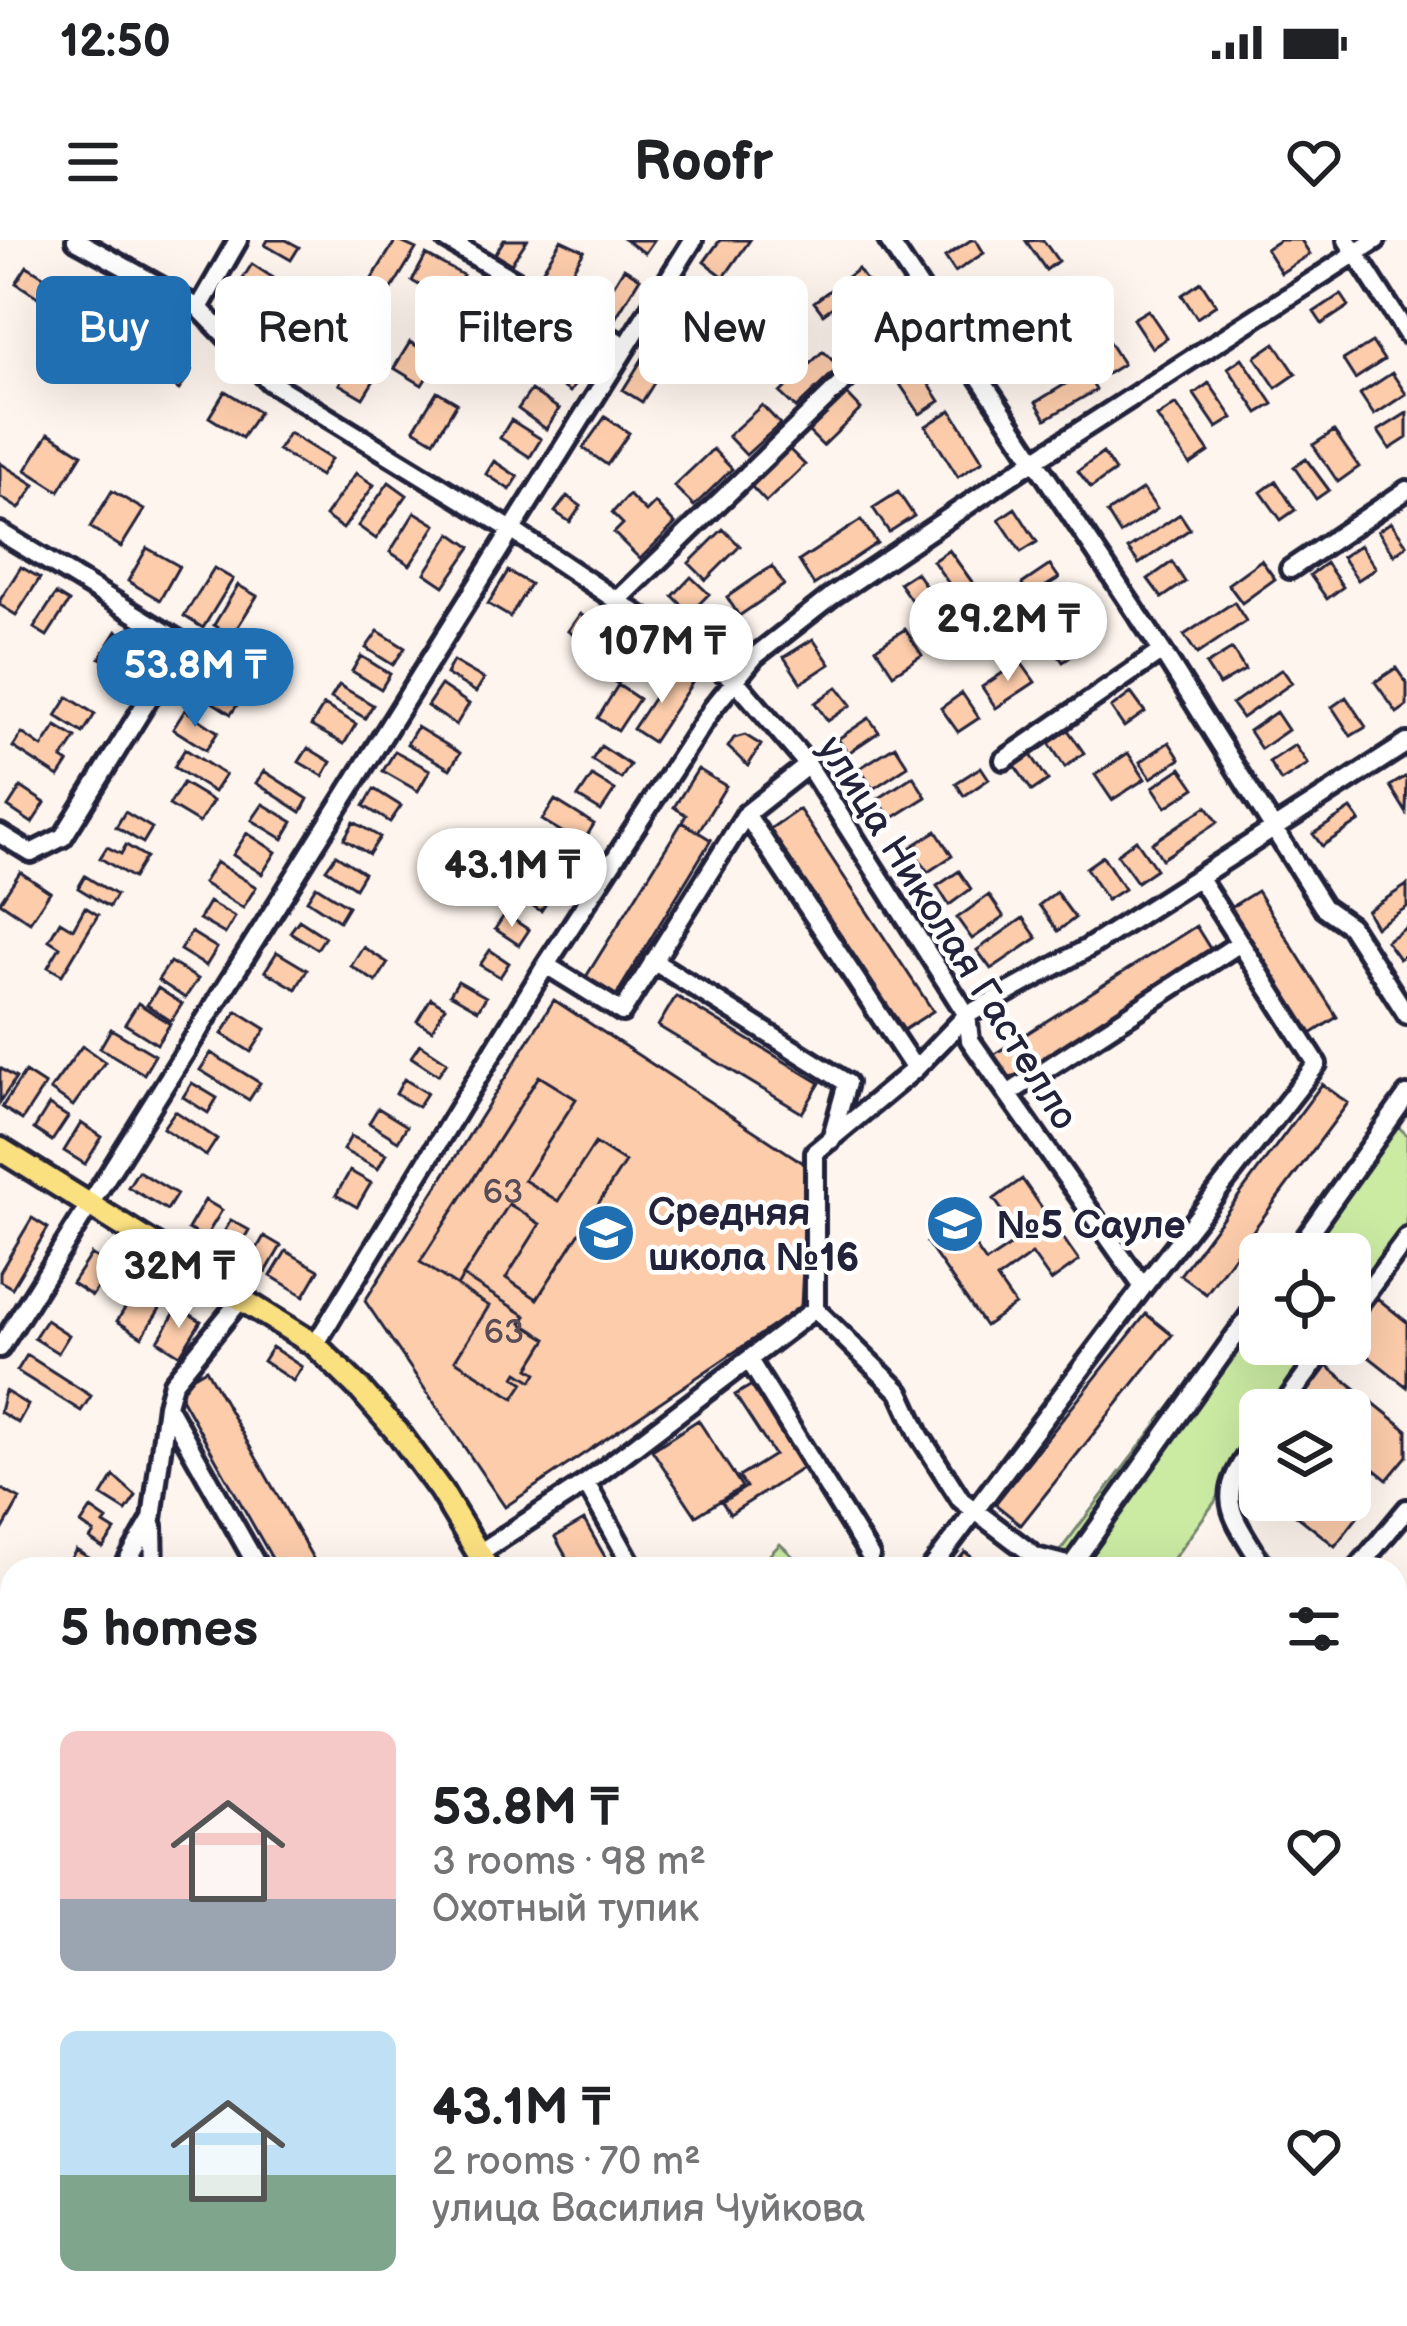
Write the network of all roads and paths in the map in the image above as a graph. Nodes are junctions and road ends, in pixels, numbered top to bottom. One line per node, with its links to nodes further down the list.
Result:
1 (76, 240): 9 (street, улица Николая Гастелло)
2 (238, 240): 9 (street)
3 (447, 240): 11 (street)
4 (693, 240): 11 (street)
5 (887, 240): 8 (street)
6 (1376, 240): 7 (street)
7 (1351, 247): 10 (street); 14 (street)
8 (912, 276)
9 (199, 308): 16 (street, улица Николая Гастелло)
10 (1407, 334)
11 (625, 346): 16 (street)
12 (841, 384): 19 (street)
13 (983, 384): 14 (street)
14 (1033, 461): 20 (street); 21 (street)
15 (1407, 490): 18 (street)
16 (510, 529): 19 (street, улица Николая Гастелло); 39 (street)
17 (0, 532): 27 (street)
18 (1290, 569)
19 (618, 600): 21 (street, улица Николая Гастелло)
20 (1162, 651): 23 (street); 26 (street)
21 (735, 680): 24 (street, улица Николая Гастелло); 31 (street)
22 (1407, 743): 26 (street)
23 (1004, 760)
24 (808, 765): 25 (street); 33 (street, улица Николая Гастелло)
25 (746, 814): 30 (street); 34 (street)
26 (1272, 828): 28 (street); 32 (street)
27 (0, 834)
28 (1199, 878): 29 (street); 33 (street)
29 (1240, 943): 35 (street); 42 (street)
30 (653, 962): 31 (street); 37 (street)
31 (546, 965): 47 (street)
32 (1407, 1015)
33 (968, 1016): 34 (street); 35 (street, улица Николая Гастелло)
34 (915, 1069): 37 (street)
35 (1008, 1094): 42 (street, улица Николая Гастелло)
36 (1407, 1095): 40 (street)
37 (830, 1140): 45 (street)
38 (0, 1149): 39 (main road)
39 (89, 1205): 44 (main road); 48 (street)
40 (1309, 1233)
41 (1407, 1238): 43 (street)
42 (1143, 1287): 54 (street)
43 (1371, 1287)
44 (242, 1298): 47 (main road); 50 (street)
45 (815, 1309): 49 (street); 54 (street)
46 (1239, 1330): 65 (street)
47 (315, 1345): 60 (main road)
48 (0, 1348)
49 (749, 1360): 52 (street); 56 (street)
50 (166, 1406): 55 (street); 59 (street)
51 (1239, 1464): 66 (street)
52 (586, 1483): 61 (street); 62 (street)
53 (1407, 1509): 67 (street)
54 (976, 1511): 63 (street); 64 (street)
55 (152, 1520): 57 (street); 58 (street)
56 (870, 1556)
57 (132, 1557)
58 (154, 1557)
59 (252, 1557)
60 (482, 1557)
61 (489, 1557)
62 (627, 1557)
63 (940, 1557)
64 (1036, 1557)
65 (1077, 1557)
66 (1258, 1557)
67 (1368, 1557)

